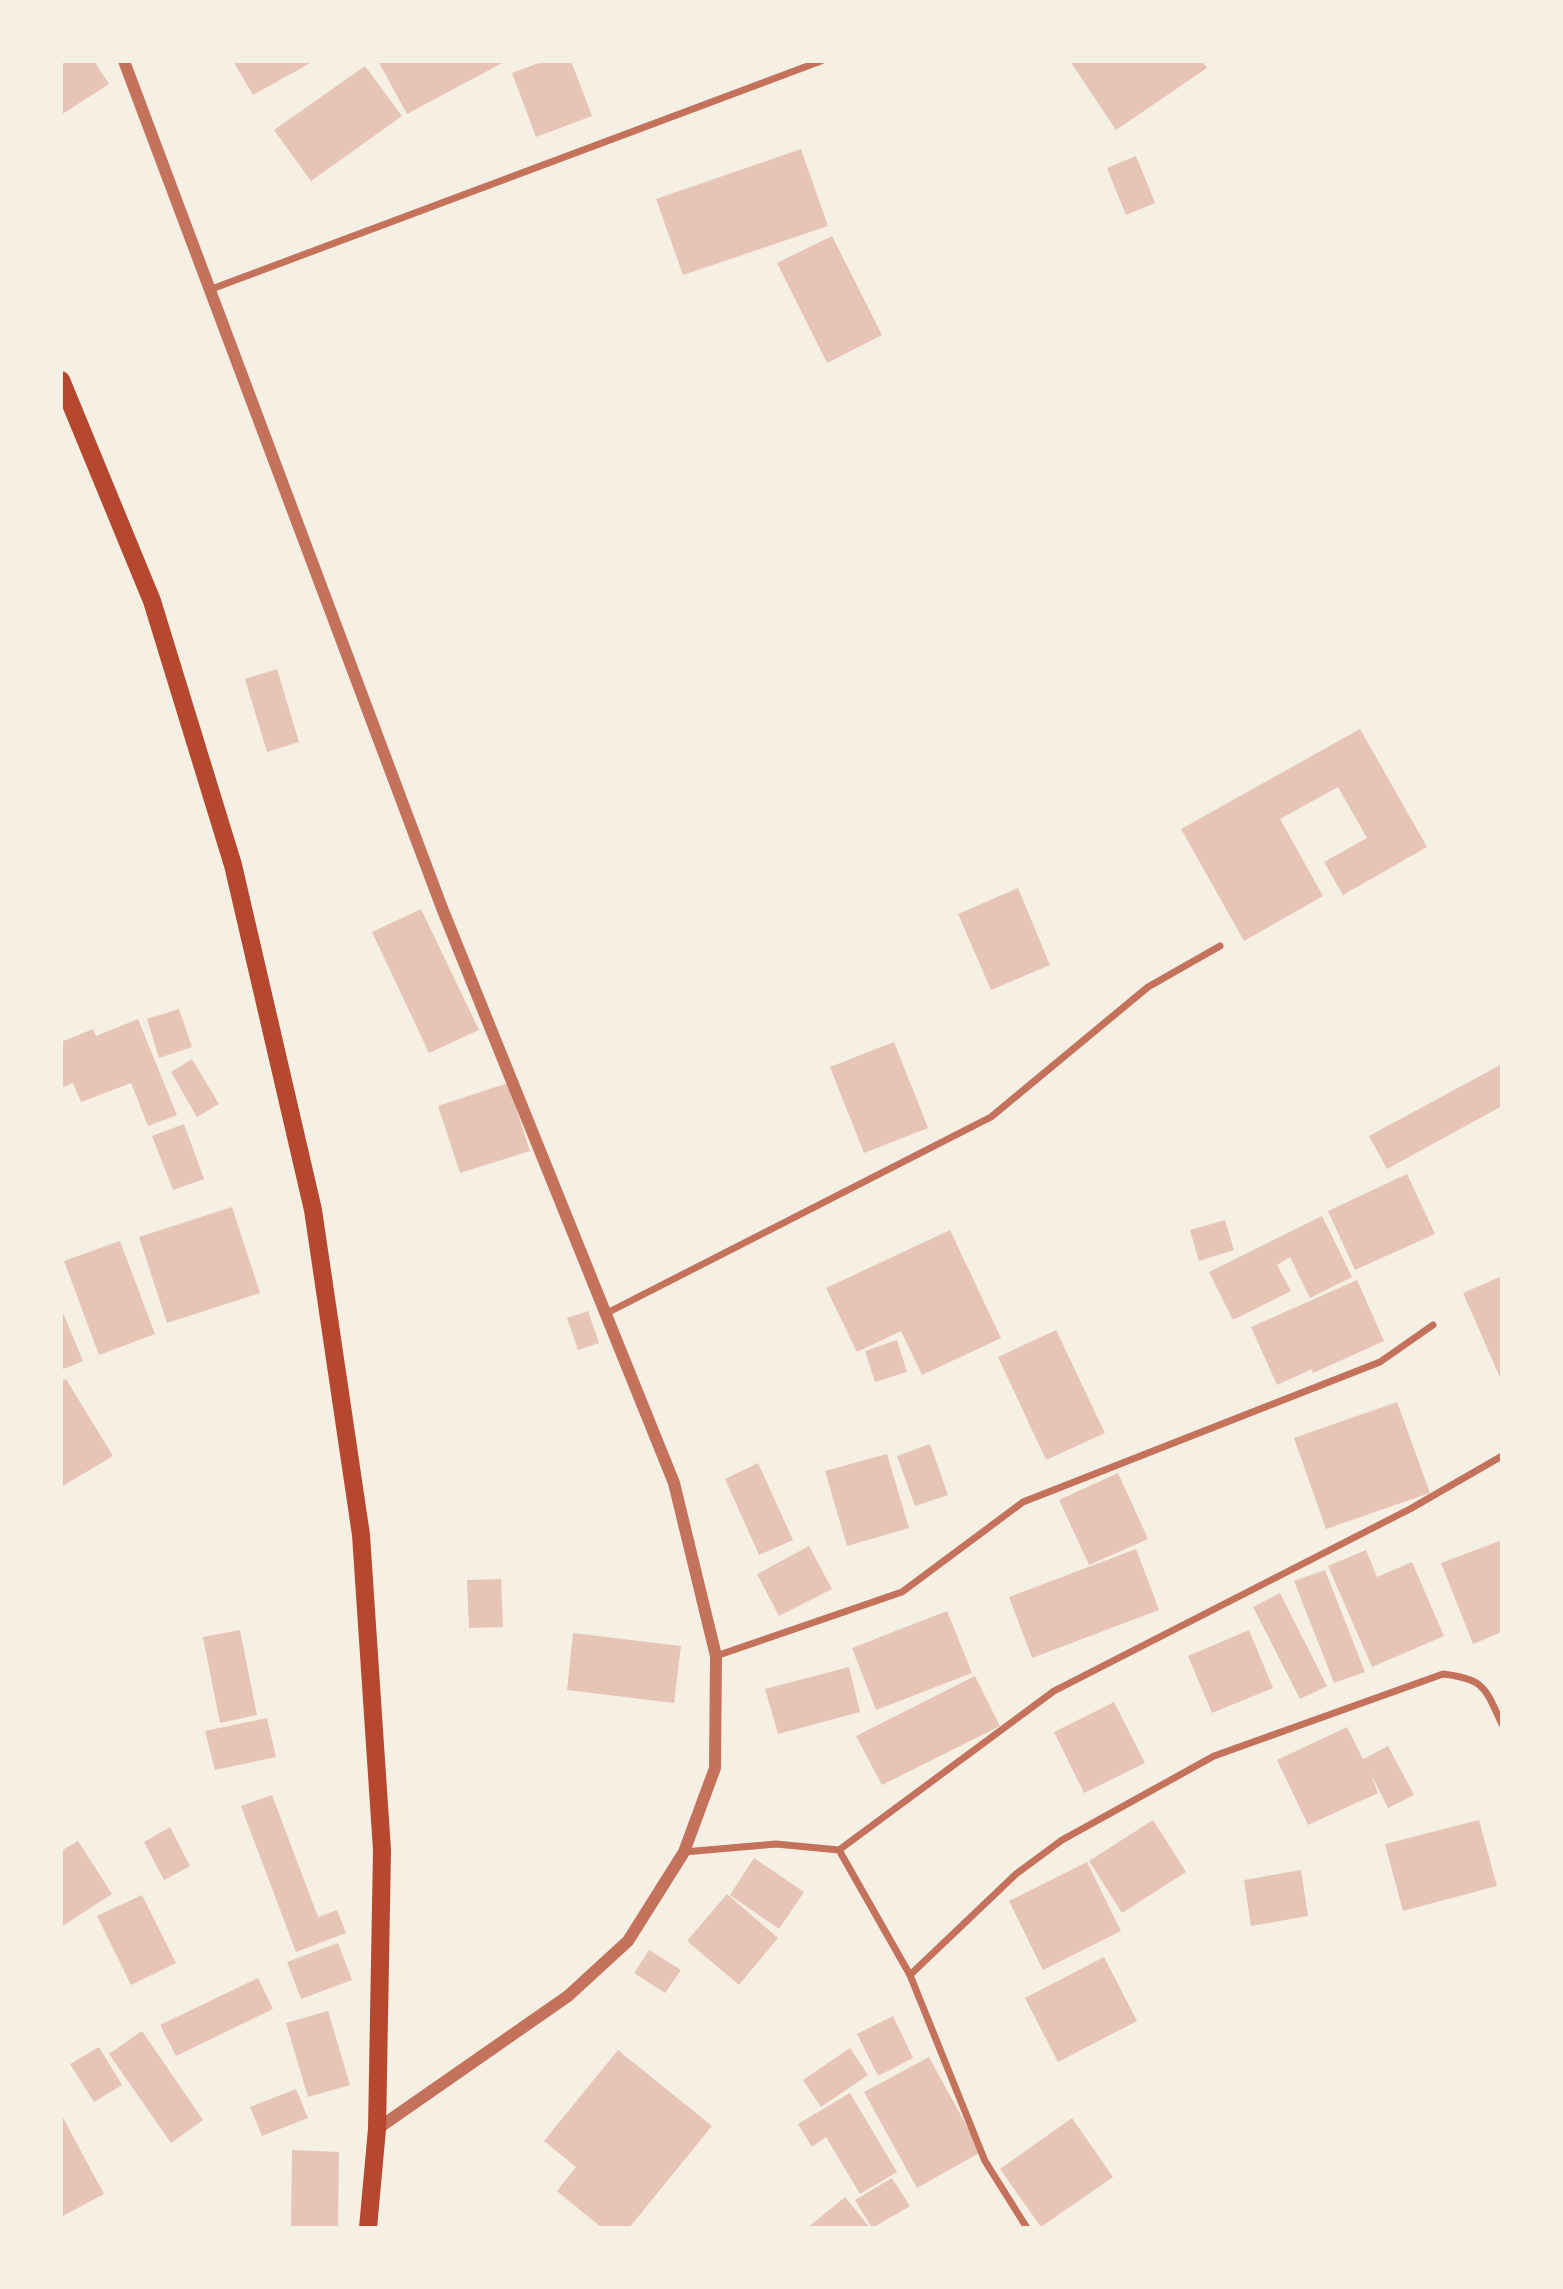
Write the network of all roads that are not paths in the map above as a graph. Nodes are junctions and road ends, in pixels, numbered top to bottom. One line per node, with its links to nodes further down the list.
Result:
1 (124, 61): 3 (street)
2 (821, 61): 3 (street)
3 (209, 290): 6 (street)
4 (61, 380): 14 (main road)
5 (1220, 946): 6 (street)
6 (605, 1314): 9 (street)
7 (1433, 1325): 9 (street)
8 (1502, 1456): 11 (street)
9 (716, 1656): 12 (street)
10 (1502, 1724): 13 (street)
11 (839, 1850): 12 (street); 13 (street)
12 (684, 1852): 14 (street)
13 (910, 1975): 16 (street)
14 (377, 2129): 15 (main road)
15 (368, 2228)
16 (1027, 2228)

